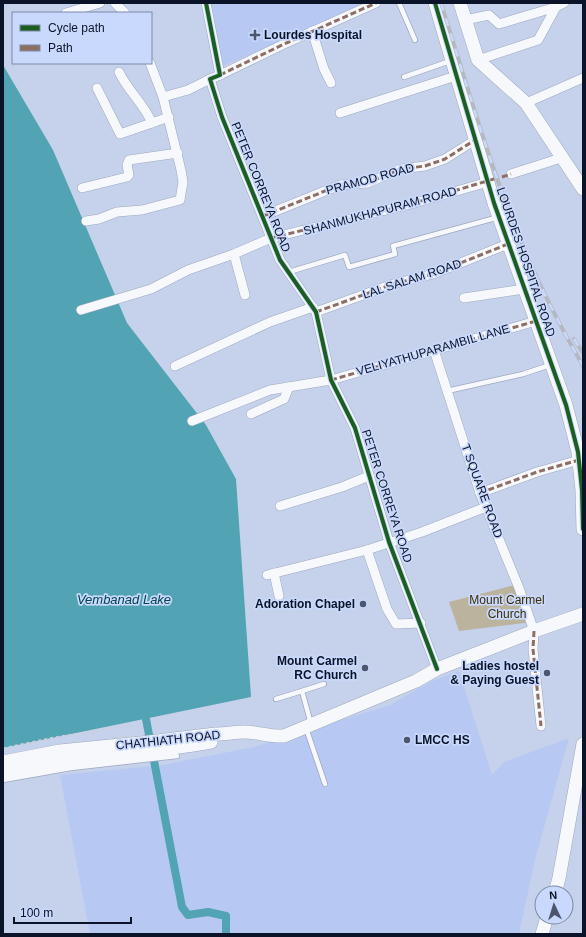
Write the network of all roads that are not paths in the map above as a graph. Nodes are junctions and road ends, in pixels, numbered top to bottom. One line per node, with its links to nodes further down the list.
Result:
1 (100, 3): 9 (street)
2 (115, 3): 10 (street)
3 (206, 3): 18 (street)
4 (376, 3): 12 (street)
5 (399, 3): 13 (lane)
6 (435, 3): 14 (main road, LOURDES HOSPITAL ROAD)
7 (460, 3): 11 (main road)
8 (560, 5): 11 (street); 15 (street)
9 (69, 12)
10 (124, 12)
11 (465, 20): 15 (main road)
12 (312, 31): 18 (street); 23 (street)
13 (415, 40)
14 (452, 60): 19 (main road, LOURDES HOSPITAL ROAD); 20 (lane)
15 (478, 60): 26 (main road)
16 (150, 64): 25 (street)
17 (119, 72): 29 (street)
18 (220, 75): 22 (street)
19 (456, 76): 27 (street); 30 (main road, LOURDES HOSPITAL ROAD)
20 (404, 77)
21 (583, 78): 26 (street)
22 (210, 80): 25 (street); 37 (street, PETER CORREYA ROAD)
23 (331, 83)
24 (97, 88): 29 (street)
25 (163, 97): 28 (street)
26 (526, 103): 32 (main road)
27 (340, 113)
28 (169, 117): 29 (street); 31 (street)
29 (152, 123)
30 (475, 140): 34 (main road, LOURDES HOSPITAL ROAD); 37 (street, PRAMOD ROAD)
31 (178, 153): 35 (street); 39 (street)
32 (561, 158): 33 (street); 36 (main road)
33 (511, 174)
34 (488, 182): 38 (main road, LOURDES HOSPITAL ROAD); 40 (street, SHANMUKHAPURAM ROAD)
35 (82, 188)
36 (583, 189)
37 (263, 216): 40 (street, PETER CORREYA ROAD)
38 (499, 217): 41 (main road, LOURDES HOSPITAL ROAD); 43 (lane)
39 (86, 221)
40 (271, 238): 42 (street, SHANMUKHAPURAM ROAD); 43 (street, PETER CORREYA ROAD)
41 (508, 244): 44 (main road, LOURDES HOSPITAL ROAD); 48 (street, LAL SALAM ROAD)
42 (234, 254): 45 (street); 47 (street, SHANMUKHAPURAM ROAD)
43 (289, 272): 48 (street, PETER CORREYA ROAD)
44 (524, 289): 46 (street); 49 (main road, LOURDES HOSPITAL ROAD)
45 (245, 295)
46 (464, 298)
47 (81, 310)
48 (315, 310): 52 (street, LAL SALAM ROAD); 53 (street, PETER CORREYA ROAD)
49 (536, 321): 50 (street, VELIYATHUPARAMBIL LANE); 51 (main road, LOURDES HOSPITAL ROAD)
50 (434, 350): 53 (street, VELIYATHUPARAMBIL LANE); 55 (street, T SQUARE ROAD)
51 (552, 365): 55 (lane); 58 (main road, LOURDES HOSPITAL ROAD)
52 (175, 366)
53 (331, 380): 54 (street, VELIYATHUPARAMBIL LANE); 59 (street, PETER CORREYA ROAD)
54 (290, 387): 56 (street); 57 (street, VELIYATHUPARAMBIL LANE)
55 (447, 391): 60 (street, T SQUARE ROAD)
56 (251, 414)
57 (192, 421)
58 (578, 460): 60 (street); 63 (main road, LOURDES HOSPITAL ROAD)
59 (369, 476): 61 (street); 64 (street, PETER CORREYA ROAD)
60 (480, 493): 62 (street, T SQUARE ROAD)
61 (280, 506)
62 (486, 507): 64 (street); 69 (street, T SQUARE ROAD)
63 (583, 529)
64 (389, 542): 65 (street); 68 (street, PETER CORREYA ROAD)
65 (367, 550): 66 (street); 68 (street)
66 (279, 596)
67 (583, 614): 69 (main road)
68 (421, 623): 70 (street, PETER CORREYA ROAD)
69 (534, 631): 70 (main road); 75 (street)
70 (437, 669): 74 (main road)
71 (324, 684): 72 (lane)
72 (302, 691): 73 (lane); 74 (lane)
73 (276, 698)
74 (308, 725): 77 (main road, CHATHIATH ROAD); 82 (lane)
75 (541, 726)
76 (583, 744): 83 (main road)
77 (138, 753): 78 (main road, CHATHIATH ROAD); 79 (main road, CHATHIATH ROAD)
78 (3, 762)
79 (70, 764): 80 (main road, CHATHIATH ROAD); 81 (lane)
80 (3, 772)
81 (3, 780)
82 (324, 784)
83 (557, 885)

